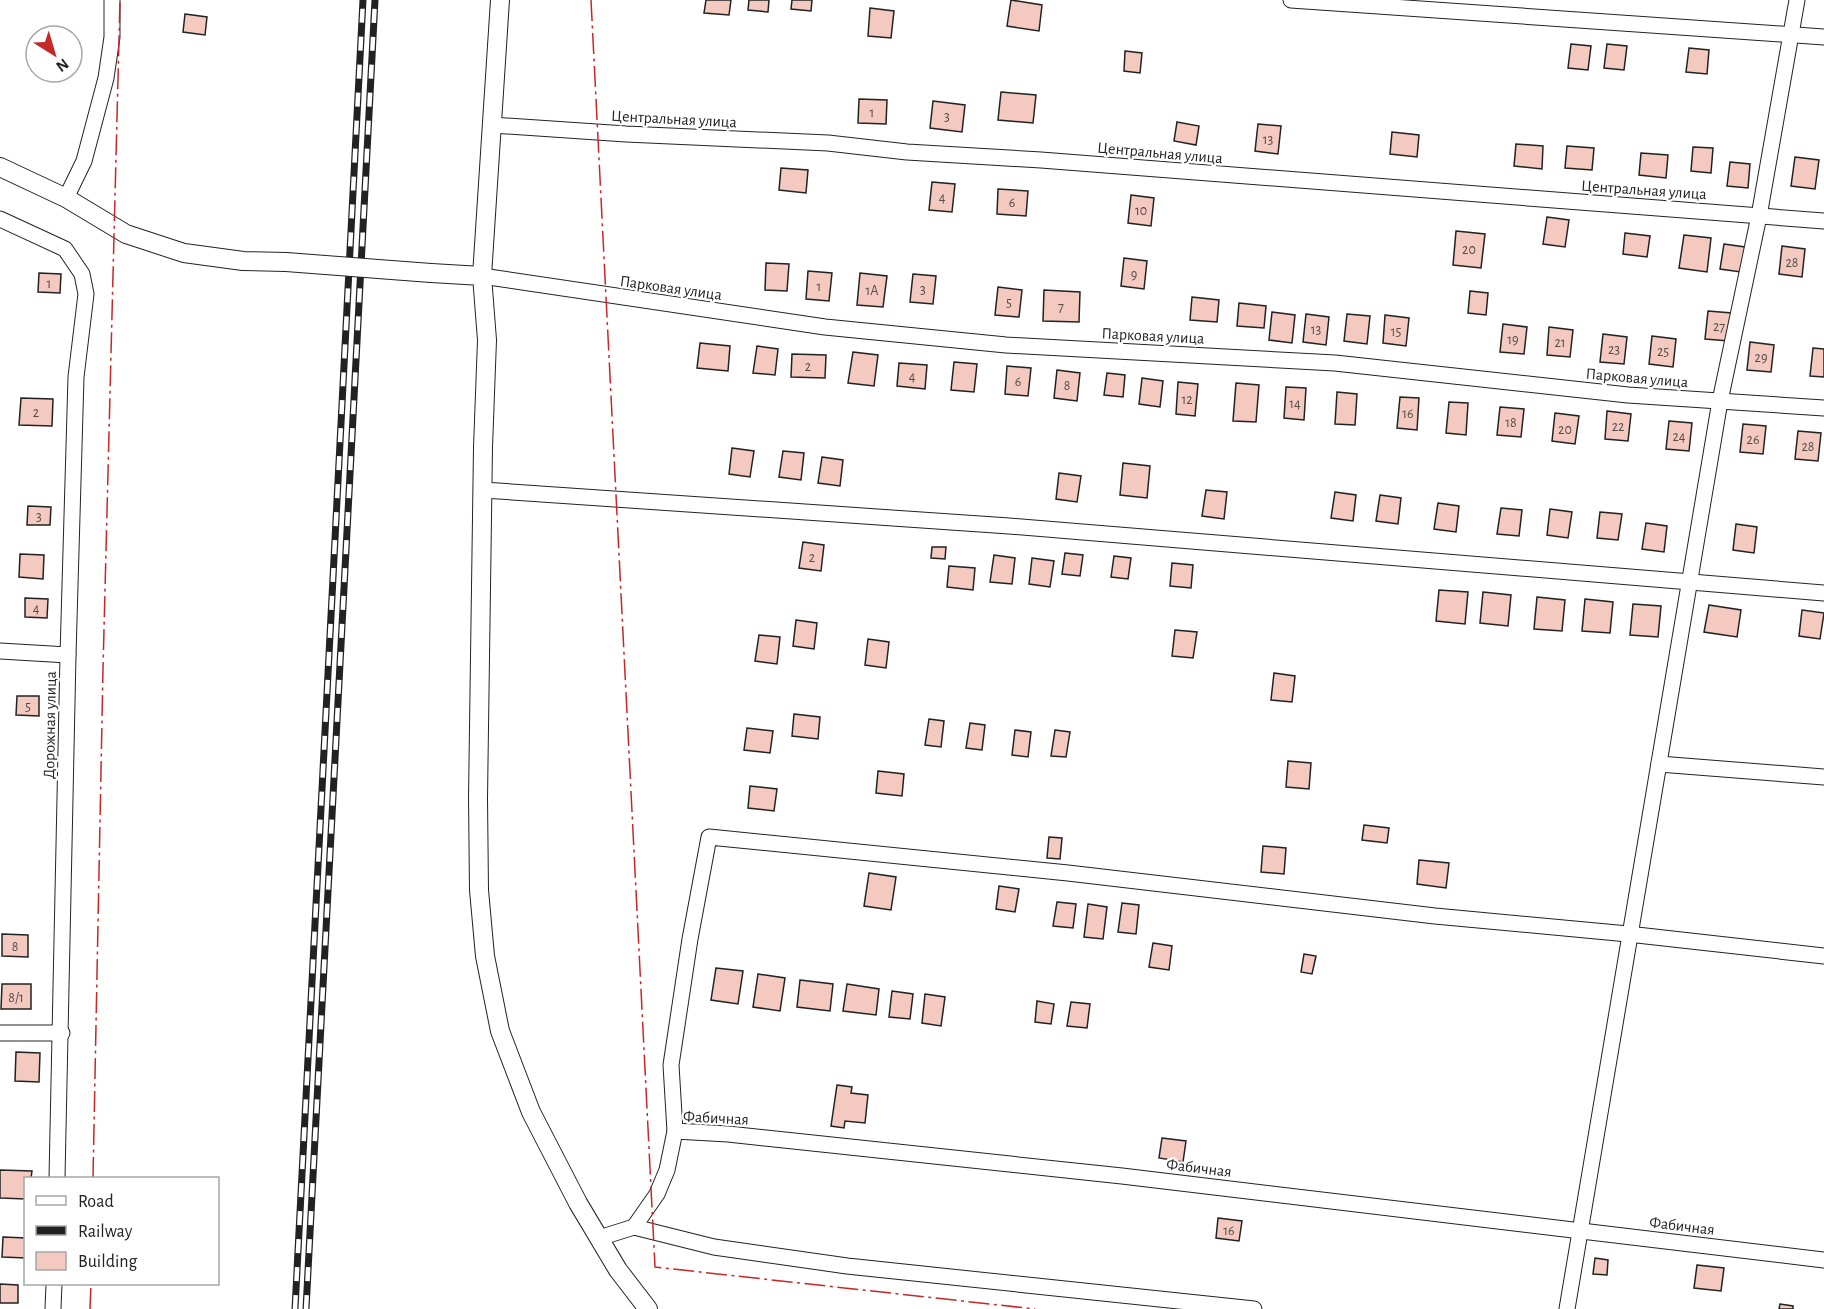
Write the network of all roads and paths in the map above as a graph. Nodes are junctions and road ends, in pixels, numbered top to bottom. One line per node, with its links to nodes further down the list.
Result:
1 (500, 0): 7 (street)
2 (1291, 0): 5 (street)
3 (1797, 0): 5 (street)
4 (110, 1): 9 (street)
5 (1791, 35): 6 (street); 10 (street)
6 (1824, 37)
7 (492, 125): 10 (street, Центральная улица); 13 (street)
8 (0, 167): 9 (street)
9 (66, 198): 13 (street, bridge)
10 (1759, 216): 12 (street, Центральная улица); 14 (street)
11 (0, 219): 20 (street, Дорожная улица)
12 (1824, 221)
13 (482, 276): 14 (street, Парковая улица); 16 (street)
14 (1720, 401): 15 (street, Парковая улица); 17 (street)
15 (1824, 408)
16 (483, 490): 17 (street); 31 (street)
17 (1688, 582): 18 (street); 21 (street)
18 (1824, 593)
19 (0, 651): 20 (street)
20 (68, 655): 26 (street, Дорожная улица)
21 (1659, 764): 22 (street); 23 (street)
22 (1824, 777)
23 (1629, 934): 24 (street); 27 (street); 30 (street)
24 (1824, 956)
25 (0, 1033): 26 (street)
26 (62, 1033): 28 (street, Дорожная улица)
27 (675, 1131): 29 (street, Фабичная); 30 (street, Фабичная)
28 (57, 1177)
29 (634, 1227): 31 (street); 36 (street)
30 (1580, 1231): 32 (street, Фабичная); 37 (street)
31 (599, 1238): 35 (street)
32 (1824, 1260)
33 (54, 1285): 34 (street)
34 (53, 1309)
35 (648, 1309)
36 (1254, 1309)
37 (1567, 1309)

